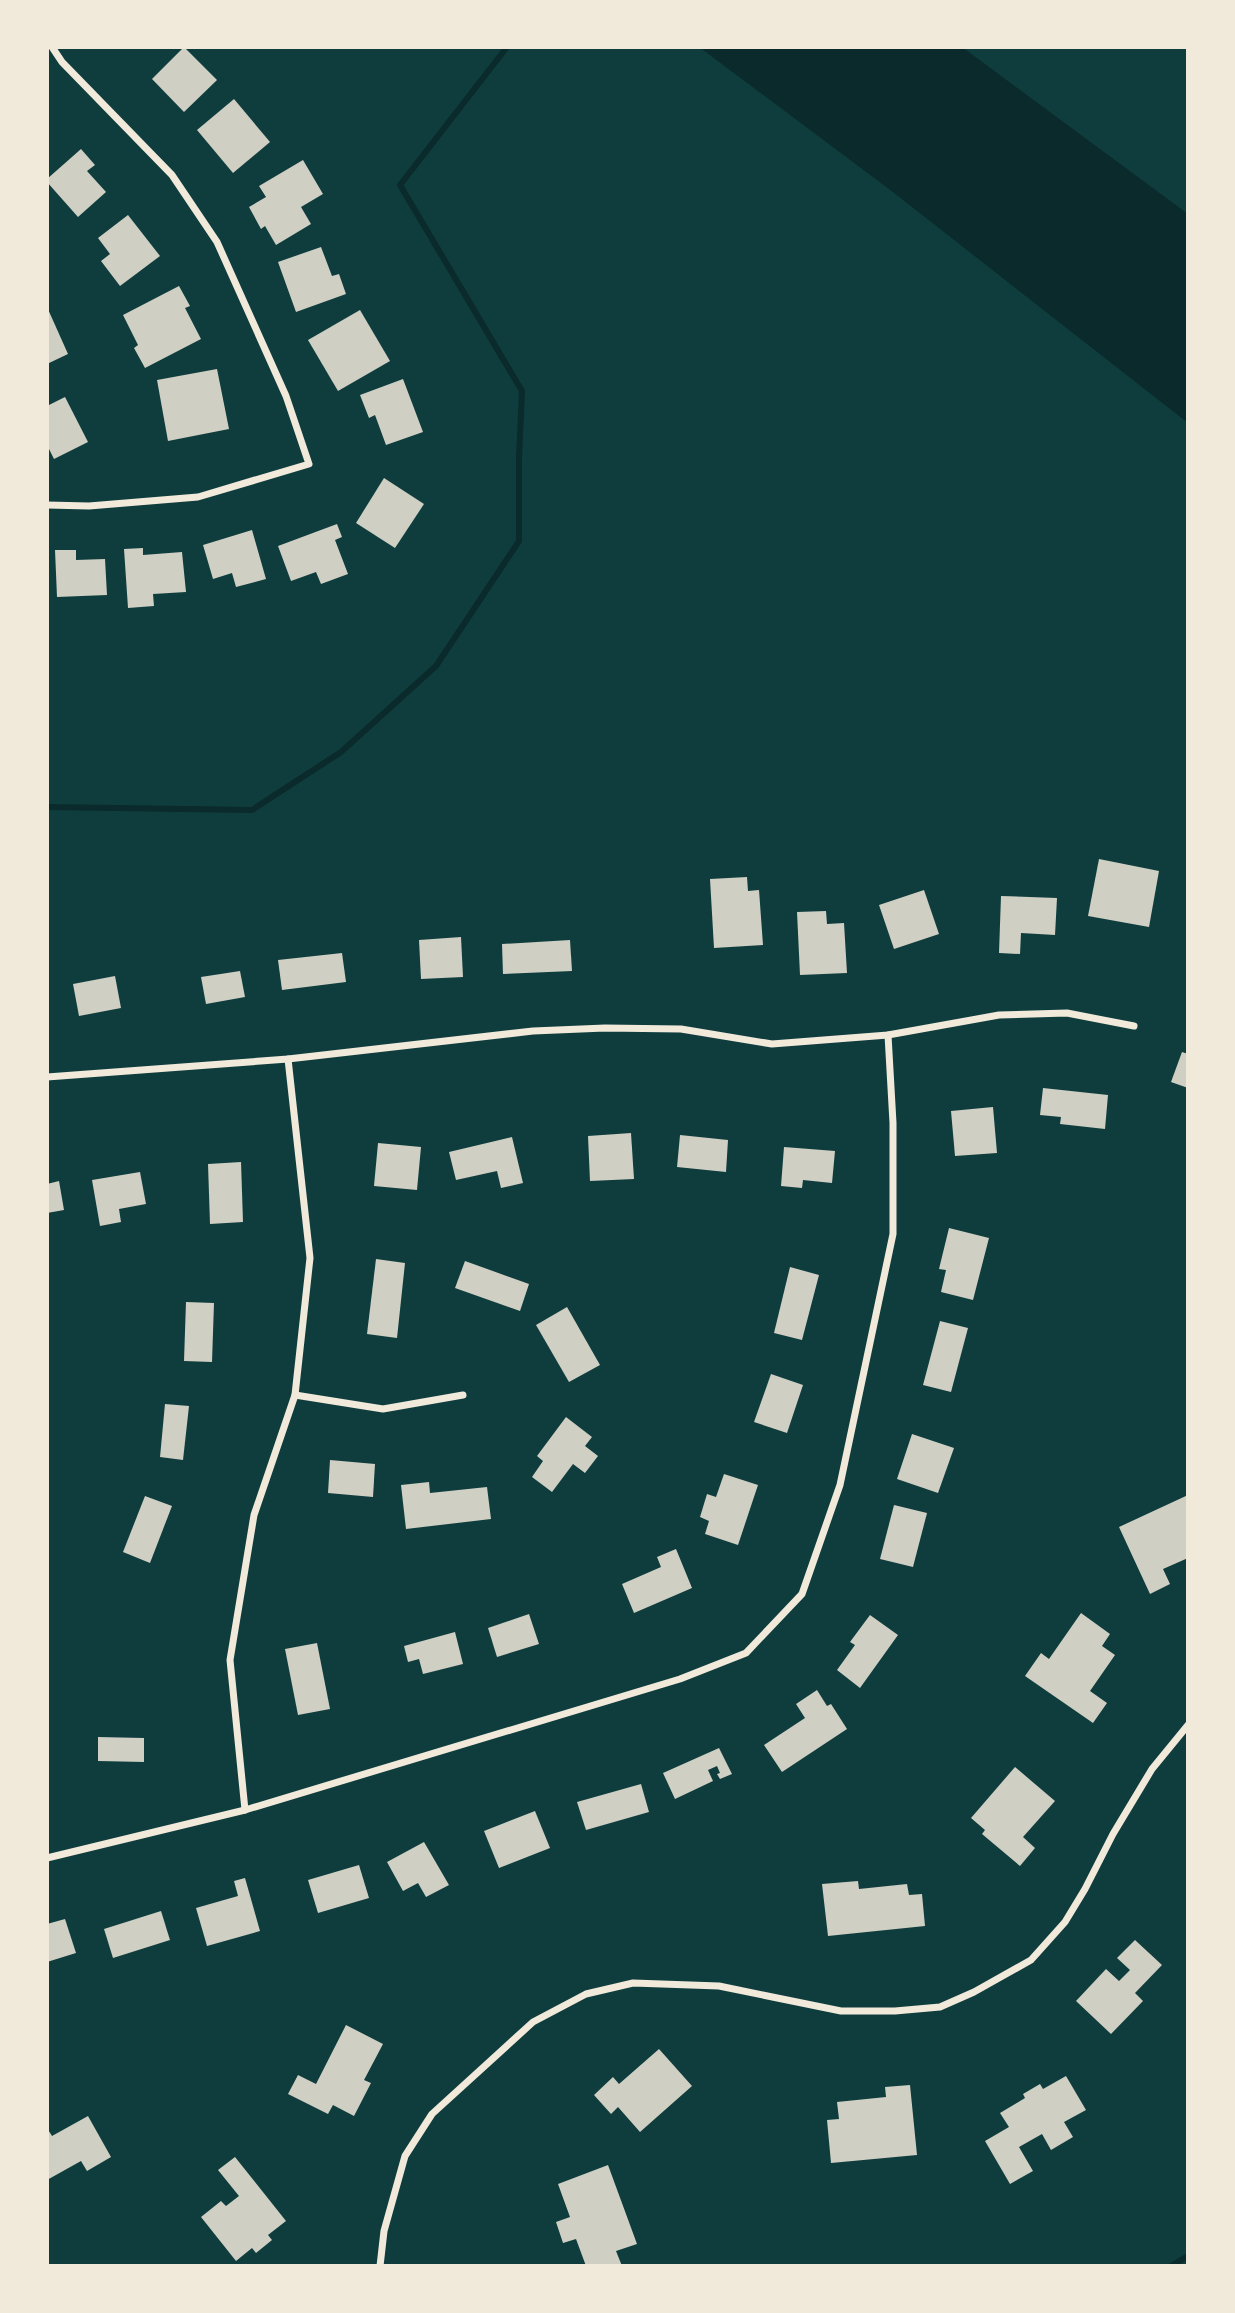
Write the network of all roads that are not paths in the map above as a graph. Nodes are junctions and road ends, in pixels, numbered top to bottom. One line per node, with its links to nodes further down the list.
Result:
1 (52, 47): 2 (street)
2 (47, 505)
3 (1134, 1026): 4 (street)
4 (888, 1035): 5 (street); 10 (street)
5 (288, 1059): 6 (street); 7 (street)
6 (47, 1077)
7 (295, 1395): 8 (street); 10 (street)
8 (463, 1395)
9 (1188, 1725): 12 (street)
10 (245, 1810): 11 (street)
11 (47, 1858)
12 (380, 2266)

